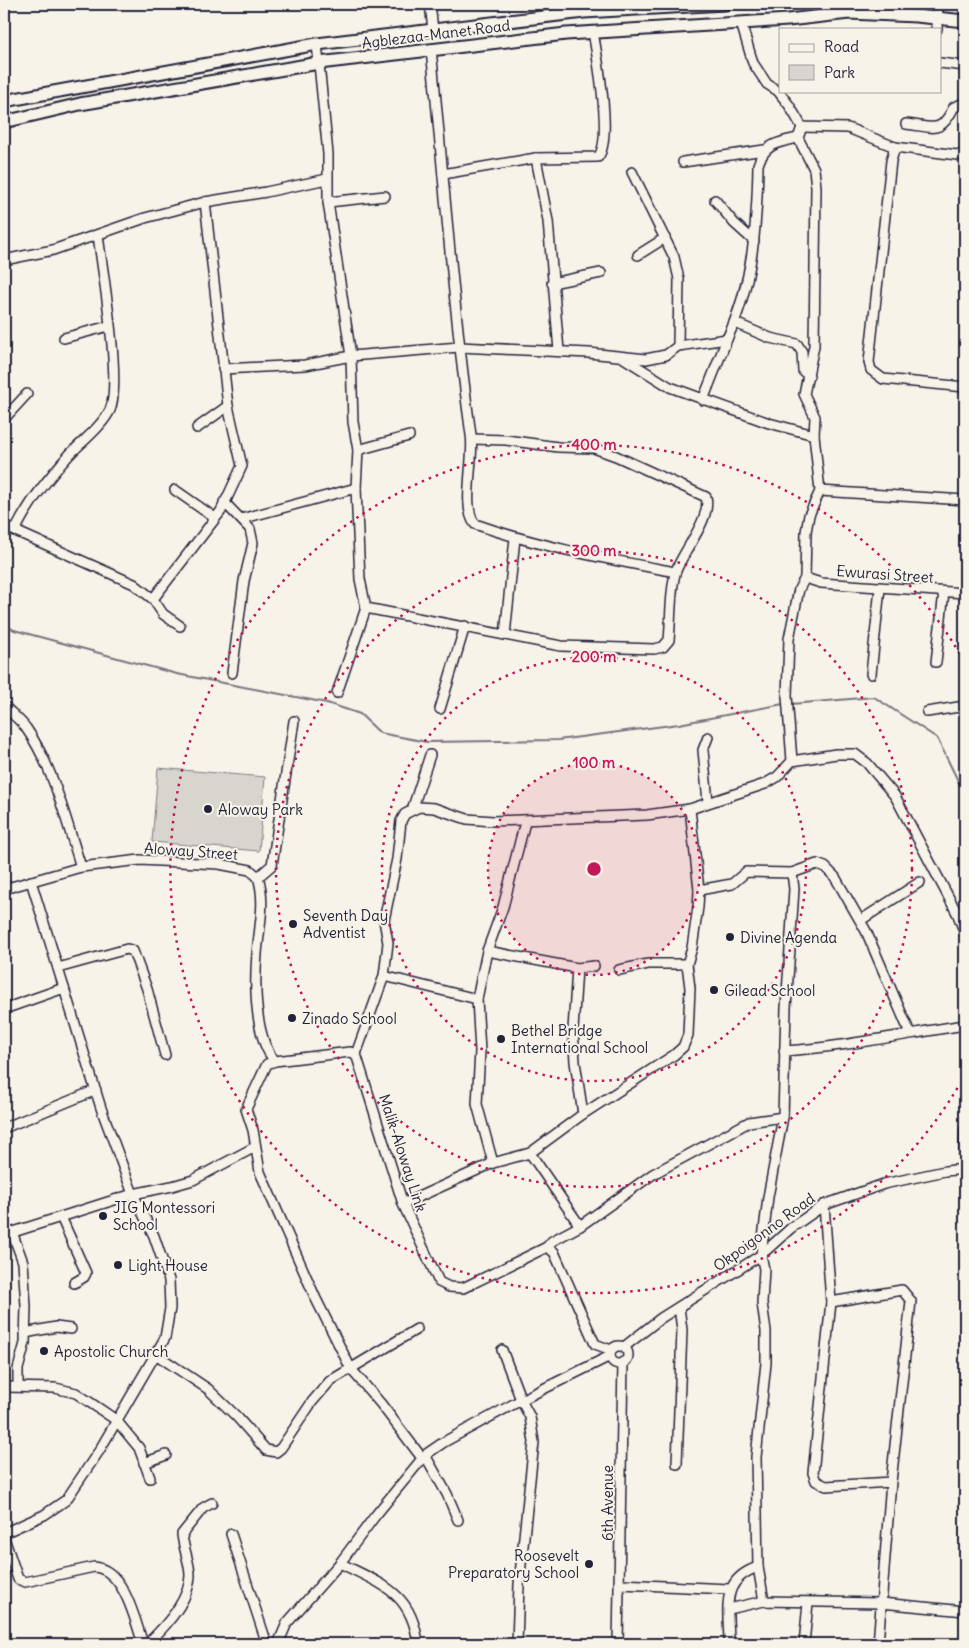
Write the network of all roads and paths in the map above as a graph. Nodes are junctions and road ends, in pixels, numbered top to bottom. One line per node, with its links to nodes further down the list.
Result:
1 (430, 4): 8 (street)
2 (725, 4): 4 (main road, Agblezaa-Manet Road)
3 (938, 4): 7 (street)
4 (652, 6): 8 (main road, Agblezaa-Manet Road)
5 (965, 21): 7 (main road, Agblezaa-Manet Road)
6 (741, 23): 7 (main road, Agblezaa-Manet Road); 9 (main road, Agblezaa-Manet Road); 19 (street)
7 (937, 23)
8 (433, 30): 10 (main road, Agblezaa-Manet Road)
9 (593, 32): 11 (main road, Agblezaa-Manet Road); 24 (street)
10 (317, 44): 12 (street); 15 (main road, Agblezaa-Manet Road)
11 (432, 49): 12 (main road, Agblezaa-Manet Road); 27 (street)
12 (319, 63): 17 (main road, Agblezaa-Manet Road); 28 (street)
13 (942, 63): 14 (street)
14 (965, 66)
15 (4, 101)
16 (965, 103): 18 (street)
17 (4, 122)
18 (906, 124)
19 (802, 128): 20 (street); 21 (street)
20 (798, 138): 22 (street); 50 (street)
21 (894, 147): 23 (street); 51 (street)
22 (764, 150): 25 (street); 35 (street)
23 (965, 156)
24 (536, 158): 27 (street); 39 (street)
25 (684, 162)
26 (632, 172): 34 (street)
27 (443, 174): 45 (street)
28 (327, 179): 31 (street); 32 (street)
29 (385, 196): 32 (street)
30 (715, 200): 35 (street)
31 (206, 202): 33 (street); 49 (street)
32 (328, 202): 47 (street)
33 (98, 235): 37 (street); 41 (street)
34 (665, 238): 36 (street); 44 (street)
35 (754, 241): 40 (street)
36 (638, 255)
37 (4, 260)
38 (601, 273): 39 (street)
39 (552, 283): 46 (street)
40 (734, 323): 43 (street); 50 (street)
41 (109, 326): 42 (street); 69 (street)
42 (64, 338)
43 (727, 338): 44 (street); 53 (street)
44 (678, 346): 48 (street)
45 (459, 347): 46 (street); 47 (street); 59 (street)
46 (559, 352): 48 (street)
47 (350, 356): 49 (street); 60 (street)
48 (619, 356): 53 (street)
49 (223, 369): 54 (street)
50 (809, 376): 57 (street)
51 (965, 387)
52 (27, 394): 55 (street)
53 (703, 400): 57 (street)
54 (228, 406): 56 (street); 65 (street)
55 (4, 419)
56 (197, 428)
57 (814, 435): 63 (street)
58 (409, 436): 60 (street)
59 (472, 439): 70 (street); 71 (street)
60 (358, 450): 61 (street)
61 (356, 488): 67 (street); 77 (street)
62 (174, 490): 66 (street)
63 (820, 491): 64 (street); 72 (street)
64 (965, 500)
65 (224, 502): 66 (street); 67 (street)
66 (215, 518): 76 (street)
67 (241, 519): 82 (street)
68 (4, 526): 69 (street)
69 (15, 531): 76 (street)
70 (514, 538): 71 (street); 80 (street)
71 (675, 572): 80 (street)
72 (805, 578): 73 (street, Ewurasi Street); 92 (street)
73 (880, 588): 74 (street, Ewurasi Street); 83 (street)
74 (944, 592): 75 (street, Ewurasi Street); 81 (street)
75 (965, 593)
76 (153, 599): 78 (street)
77 (366, 608): 79 (street); 84 (street)
78 (180, 626)
79 (465, 626): 80 (street); 87 (street)
80 (505, 635)
81 (936, 662)
82 (232, 673)
83 (871, 674)
84 (337, 693)
85 (4, 706): 97 (street)
86 (965, 706): 88 (street)
87 (440, 709)
88 (927, 712)
89 (294, 721): 99 (street)
90 (708, 736): 93 (street)
91 (430, 754): 95 (street)
92 (792, 761): 93 (street); 105 (street)
93 (708, 802): 94 (street)
94 (690, 809): 96 (street); 103 (street)
95 (412, 810): 96 (street); 112 (street)
96 (525, 822): 106 (street)
97 (81, 867): 99 (street, Aloway Street); 100 (street, Aloway Street)
98 (792, 873): 103 (street); 104 (street); 118 (street)
99 (258, 877): 121 (street)
100 (30, 881): 102 (street, Aloway Street); 109 (street)
101 (920, 882): 104 (street)
102 (4, 889)
103 (699, 890): 107 (street)
104 (861, 920): 117 (street)
105 (965, 934)
106 (487, 951): 110 (street); 114 (street)
107 (688, 964): 111 (street); 123 (street)
108 (594, 966): 110 (street)
109 (58, 968): 113 (street); 120 (street)
110 (577, 968): 123 (street)
111 (619, 970)
112 (384, 976): 114 (street); 119 (street)
113 (64, 988): 115 (street); 122 (street)
114 (477, 998): 129 (street)
115 (4, 1009)
116 (965, 1025): 117 (street)
117 (910, 1033): 118 (street)
118 (784, 1052): 124 (street)
119 (356, 1054): 121 (street); 132 (street, Malik-Aloway Link)
120 (165, 1055)
121 (275, 1061): 127 (street)
122 (96, 1090): 125 (street); 131 (street)
123 (583, 1114): 128 (street)
124 (783, 1117): 135 (street, Malik-Aloway Link); 138 (street)
125 (4, 1128)
126 (965, 1129): 130 (street)
127 (255, 1147): 131 (street); 150 (street)
128 (530, 1153): 129 (street); 135 (street)
129 (493, 1163): 132 (street)
130 (965, 1169): 133 (street, Okpoigonno Road)
131 (133, 1194): 134 (street); 147 (street)
132 (402, 1204): 137 (street, Malik-Aloway Link)
133 (824, 1205): 138 (street, Okpoigonno Road); 140 (street)
134 (61, 1217): 136 (street); 139 (street)
135 (580, 1226): 137 (street, Malik-Aloway Link)
136 (8, 1234): 144 (street)
137 (547, 1247): 148 (street)
138 (761, 1254): 141 (street, Okpoigonno Road); 167 (street)
139 (74, 1283)
140 (831, 1302): 160 (street); 160 (street)
141 (679, 1307): 145 (street, Okpoigonno Road); 158 (street)
142 (71, 1329): 144 (street)
143 (417, 1329): 150 (street)
144 (25, 1333): 151 (street)
145 (624, 1347): 148 (street); 149 (street, 6th Avenue)
146 (502, 1350): 153 (street)
147 (154, 1353): 150 (street); 154 (street)
148 (610, 1353): 149 (street); 153 (street)
149 (623, 1362): 168 (street, 6th Avenue)
150 (351, 1370): 156 (street)
151 (18, 1385): 152 (street); 154 (street)
152 (4, 1387)
153 (521, 1400): 156 (street); 180 (street)
154 (116, 1420): 157 (street); 163 (street)
155 (166, 1455): 157 (street)
156 (423, 1457): 162 (street); 166 (street)
157 (144, 1462): 159 (street)
158 (677, 1464)
159 (150, 1478)
160 (891, 1482): 172 (street)
161 (212, 1503): 176 (street)
162 (458, 1520)
163 (4, 1533)
164 (231, 1534): 177 (street)
165 (4, 1538): 175 (street)
166 (340, 1563): 178 (street); 179 (street)
167 (758, 1567): 169 (street); 170 (street)
168 (621, 1584): 169 (street); 181 (street, 6th Avenue)
169 (729, 1589): 173 (street)
170 (764, 1601): 171 (street); 173 (street)
171 (808, 1603): 172 (street); 183 (street)
172 (881, 1603): 174 (street); 184 (street)
173 (730, 1610): 182 (street)
174 (965, 1611)
175 (143, 1644)
176 (147, 1644)
177 (267, 1644)
178 (278, 1644)
179 (418, 1644)
180 (518, 1644)
181 (618, 1644)
182 (729, 1644)
183 (804, 1644)
184 (878, 1644)

